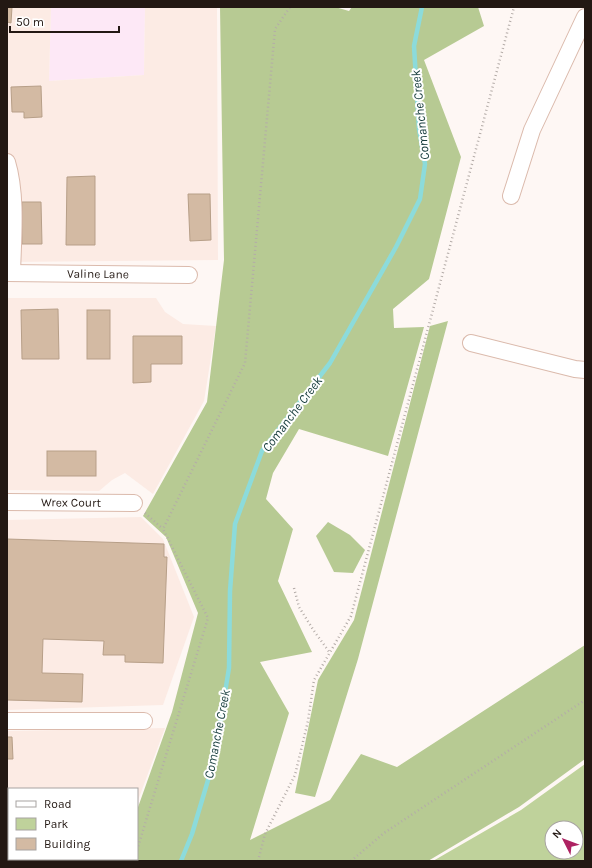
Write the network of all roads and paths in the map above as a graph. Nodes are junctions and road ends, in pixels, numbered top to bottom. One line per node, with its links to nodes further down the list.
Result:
1 (290, 7): 12 (path)
2 (514, 7): 14 (path)
3 (585, 17): 5 (street)
4 (7, 162): 6 (street)
5 (511, 196)
6 (10, 273): 7 (street, Valine Lane)
7 (189, 275)
8 (471, 343): 9 (street)
9 (585, 370)
10 (7, 502): 11 (street, Wrex Court)
11 (134, 503): 12 (path)
12 (163, 529): 18 (path)
13 (294, 588): 14 (path)
14 (330, 653): 19 (path)
15 (585, 700): 20 (path)
16 (7, 721): 17 (street)
17 (144, 721)
18 (138, 847)
19 (258, 861)
20 (351, 861)

